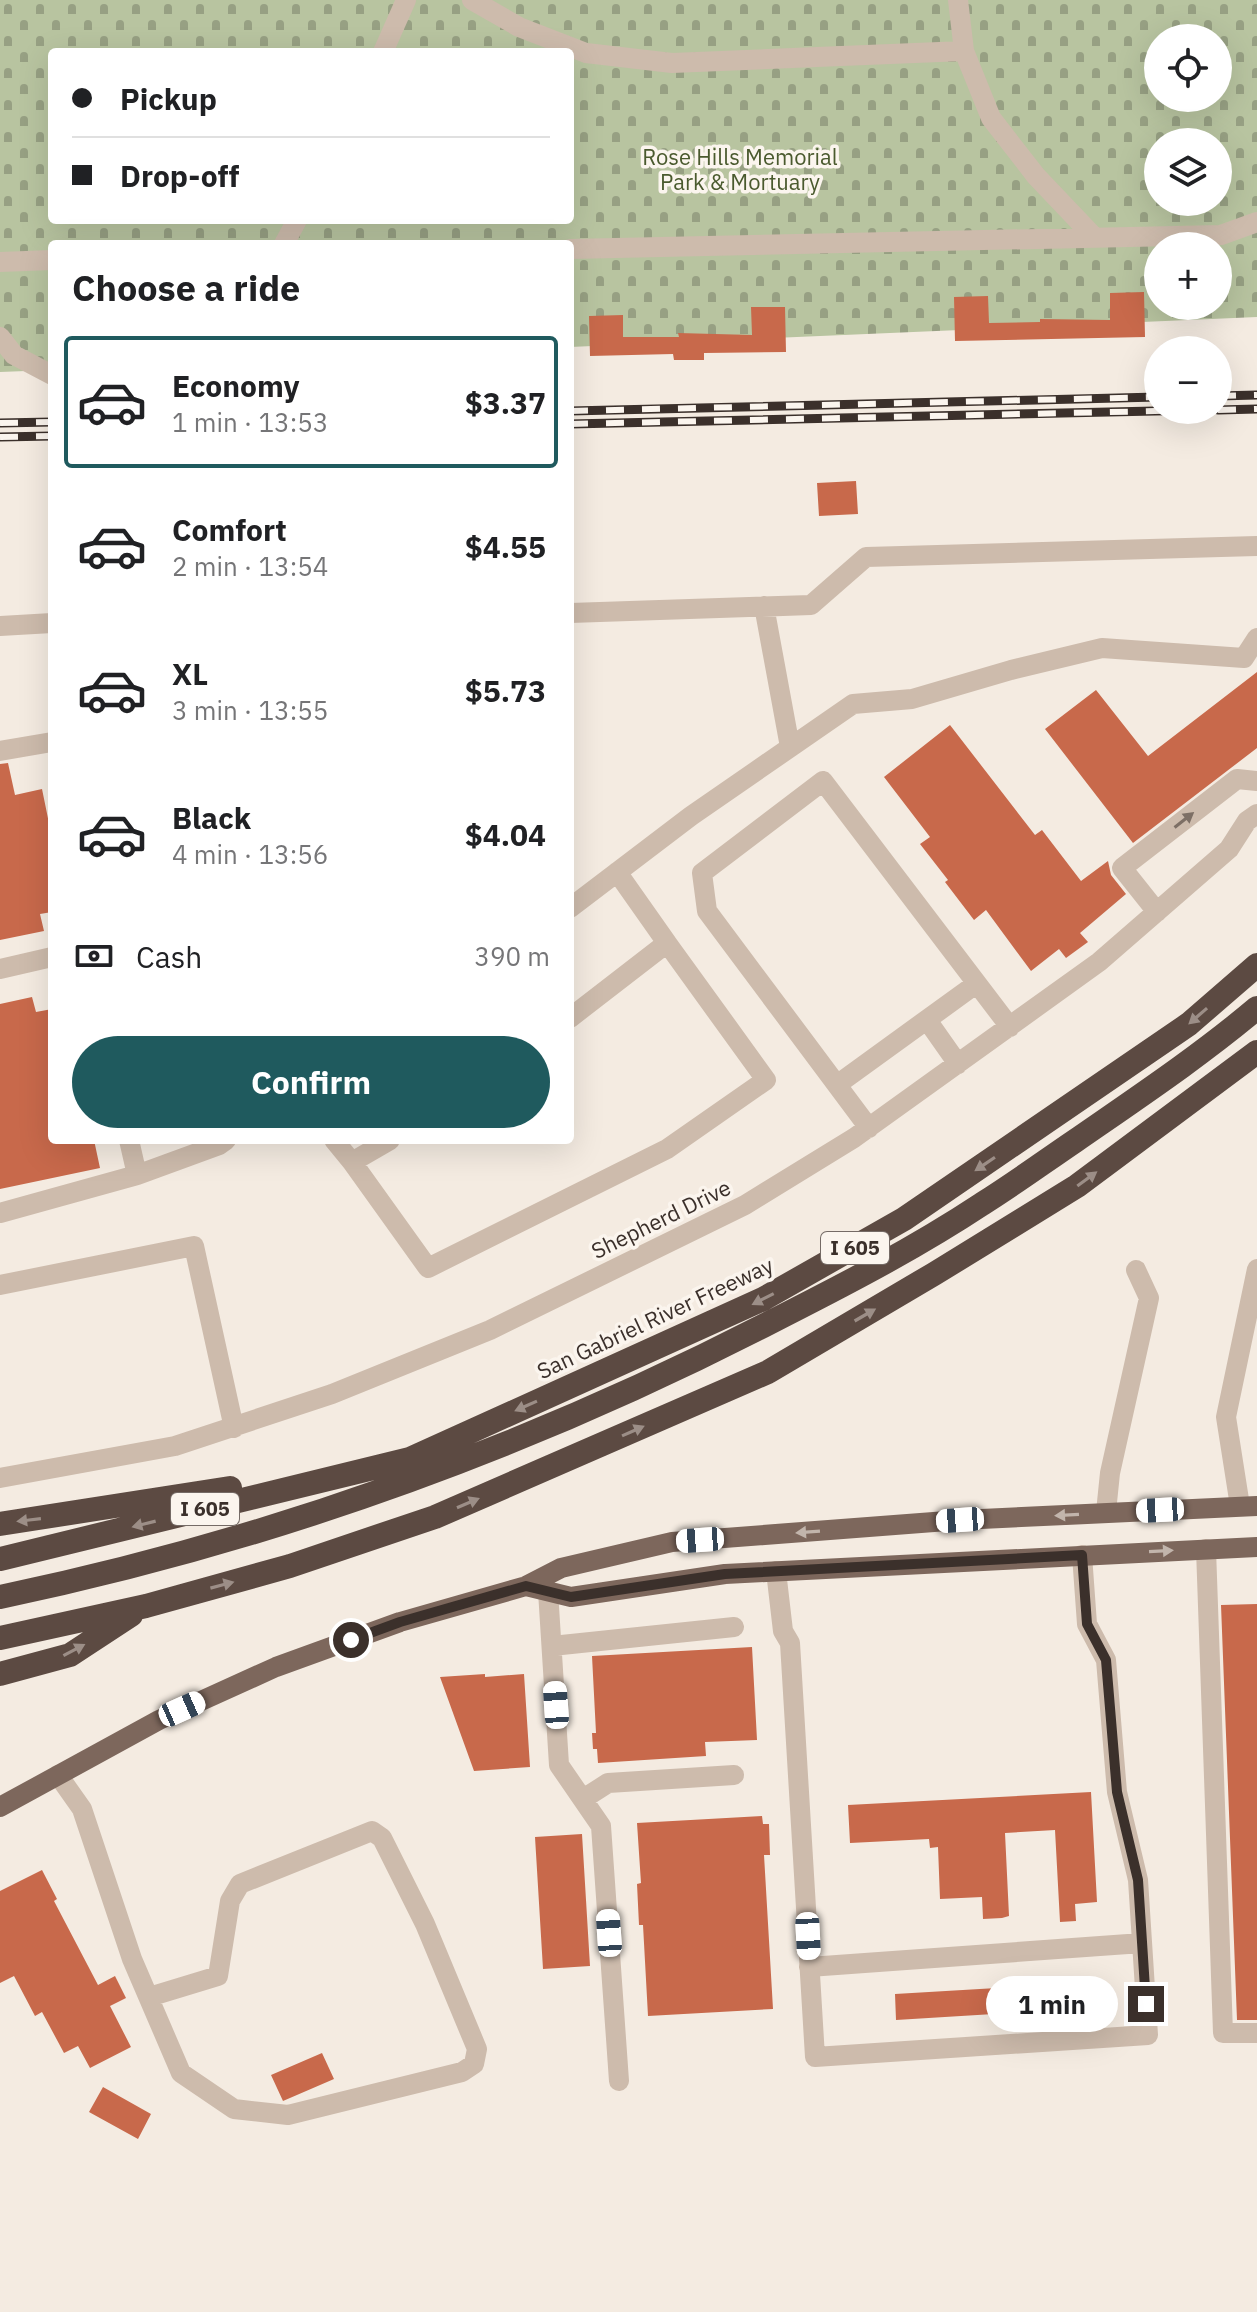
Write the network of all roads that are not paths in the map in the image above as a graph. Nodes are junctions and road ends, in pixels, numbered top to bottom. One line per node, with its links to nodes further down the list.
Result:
1 (406, 0): 4 (street)
2 (472, 0): 5 (street)
3 (958, 0): 7 (street)
4 (385, 48)
5 (573, 48)
6 (574, 48): 7 (street)
7 (964, 51): 9 (street)
8 (1257, 222): 9 (street)
9 (1095, 238): 10 (street)
10 (574, 249)
11 (48, 260): 12 (street)
12 (0, 262)
13 (0, 337): 14 (street)
14 (48, 373)
15 (1257, 546): 16 (street)
16 (764, 606): 17 (street); 22 (street)
17 (574, 613)
18 (48, 623): 19 (street)
19 (0, 626)
20 (1257, 638): 22 (street)
21 (48, 743): 23 (street)
22 (790, 747): 26 (street)
23 (0, 751)
24 (1257, 781): 28 (street, one-way to 24)
25 (1252, 818): 28 (street, Shepherd Drive)
26 (617, 872): 27 (street); 29 (street)
27 (574, 905)
28 (1157, 912): 38 (street, Shepherd Drive)
29 (667, 943): 35 (street); 47 (street)
30 (48, 958): 32 (street)
31 (1257, 965): 54 (highway, San Gabriel River Freeway / I 605, one-way to 54)
32 (0, 969)
33 (976, 984): 36 (street); 38 (street); 41 (street)
34 (1257, 1008): 66 (highway)
35 (574, 1015)
36 (927, 1020): 40 (street); 41 (street)
37 (1257, 1022): 68 (highway)
38 (1010, 1027): 40 (street, Shepherd Drive)
39 (1257, 1052): 67 (highway, I 605, one-way to 39)
40 (958, 1064): 42 (street, Shepherd Drive)
41 (838, 1084): 42 (street)
42 (869, 1128): 53 (street, Shepherd Drive)
43 (130, 1144): 48 (street)
44 (220, 1144): 48 (street)
45 (337, 1144): 47 (street)
46 (383, 1144): 47 (street)
47 (352, 1162)
48 (137, 1175): 49 (street)
49 (0, 1213)
50 (1136, 1270): 57 (street)
51 (1256, 1276): 56 (street)
52 (0, 1285): 53 (street)
53 (234, 1428): 55 (street, Shepherd Drive)
54 (410, 1459): 58 (highway, one-way to 58); 62 (highway, San Gabriel River Freeway / I 605, one-way to 62)
55 (0, 1478)
56 (1248, 1506): 57 (main road)
57 (1106, 1512): 64 (main road, one-way to 64)
58 (0, 1524)
59 (1257, 1547): 60 (main road)
60 (1206, 1549): 61 (main road, one-way to 60); 80 (street)
61 (1082, 1555): 63 (main road); 77 (street)
62 (0, 1559)
63 (776, 1571): 65 (main road); 78 (street)
64 (526, 1586): 65 (main road); 73 (main road)
65 (548, 1591): 71 (street)
66 (0, 1597)
67 (146, 1606): 70 (highway, I 605); 72 (highway, one-way to 67)
68 (0, 1612)
69 (734, 1627): 71 (street)
70 (0, 1638)
71 (552, 1646): 75 (street)
72 (0, 1674)
73 (58, 1775): 76 (main road); 79 (street)
74 (734, 1775): 75 (street)
75 (583, 1799): 81 (street)
76 (0, 1807)
77 (1142, 1943): 78 (street); 78 (street)
78 (809, 1967)
79 (149, 1997): 79 (street)
80 (1257, 2033)
81 (619, 2081)

